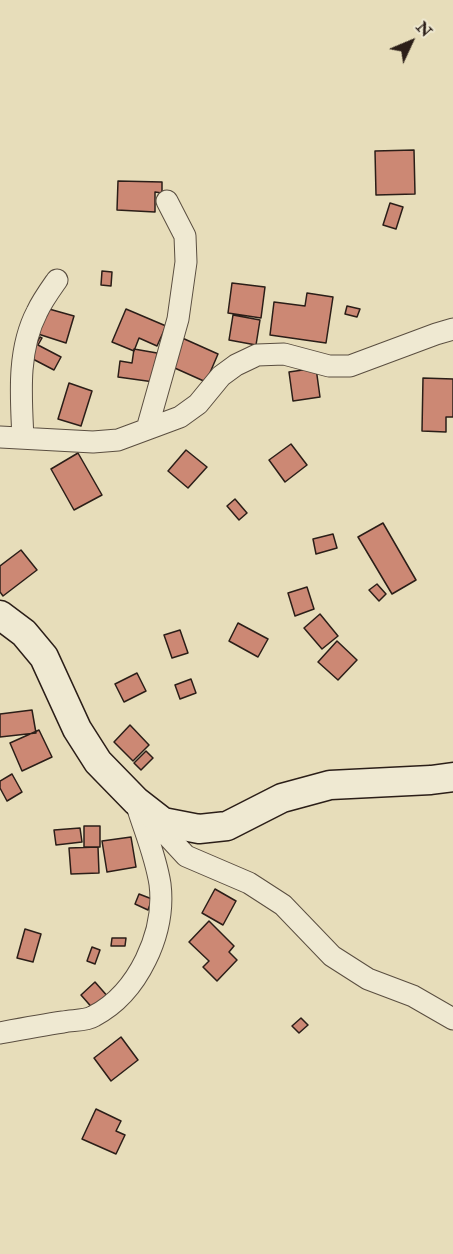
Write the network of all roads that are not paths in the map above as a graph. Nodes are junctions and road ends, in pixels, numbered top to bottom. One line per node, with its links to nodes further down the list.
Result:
1 (167, 201): 4 (street)
2 (57, 280): 6 (street)
3 (453, 329): 4 (street)
4 (147, 429): 6 (street)
5 (0, 437): 6 (street)
6 (22, 438)
7 (0, 615): 9 (street)
8 (453, 777): 9 (street)
9 (136, 801): 10 (street); 11 (street)
10 (453, 1019)
11 (0, 1033)

